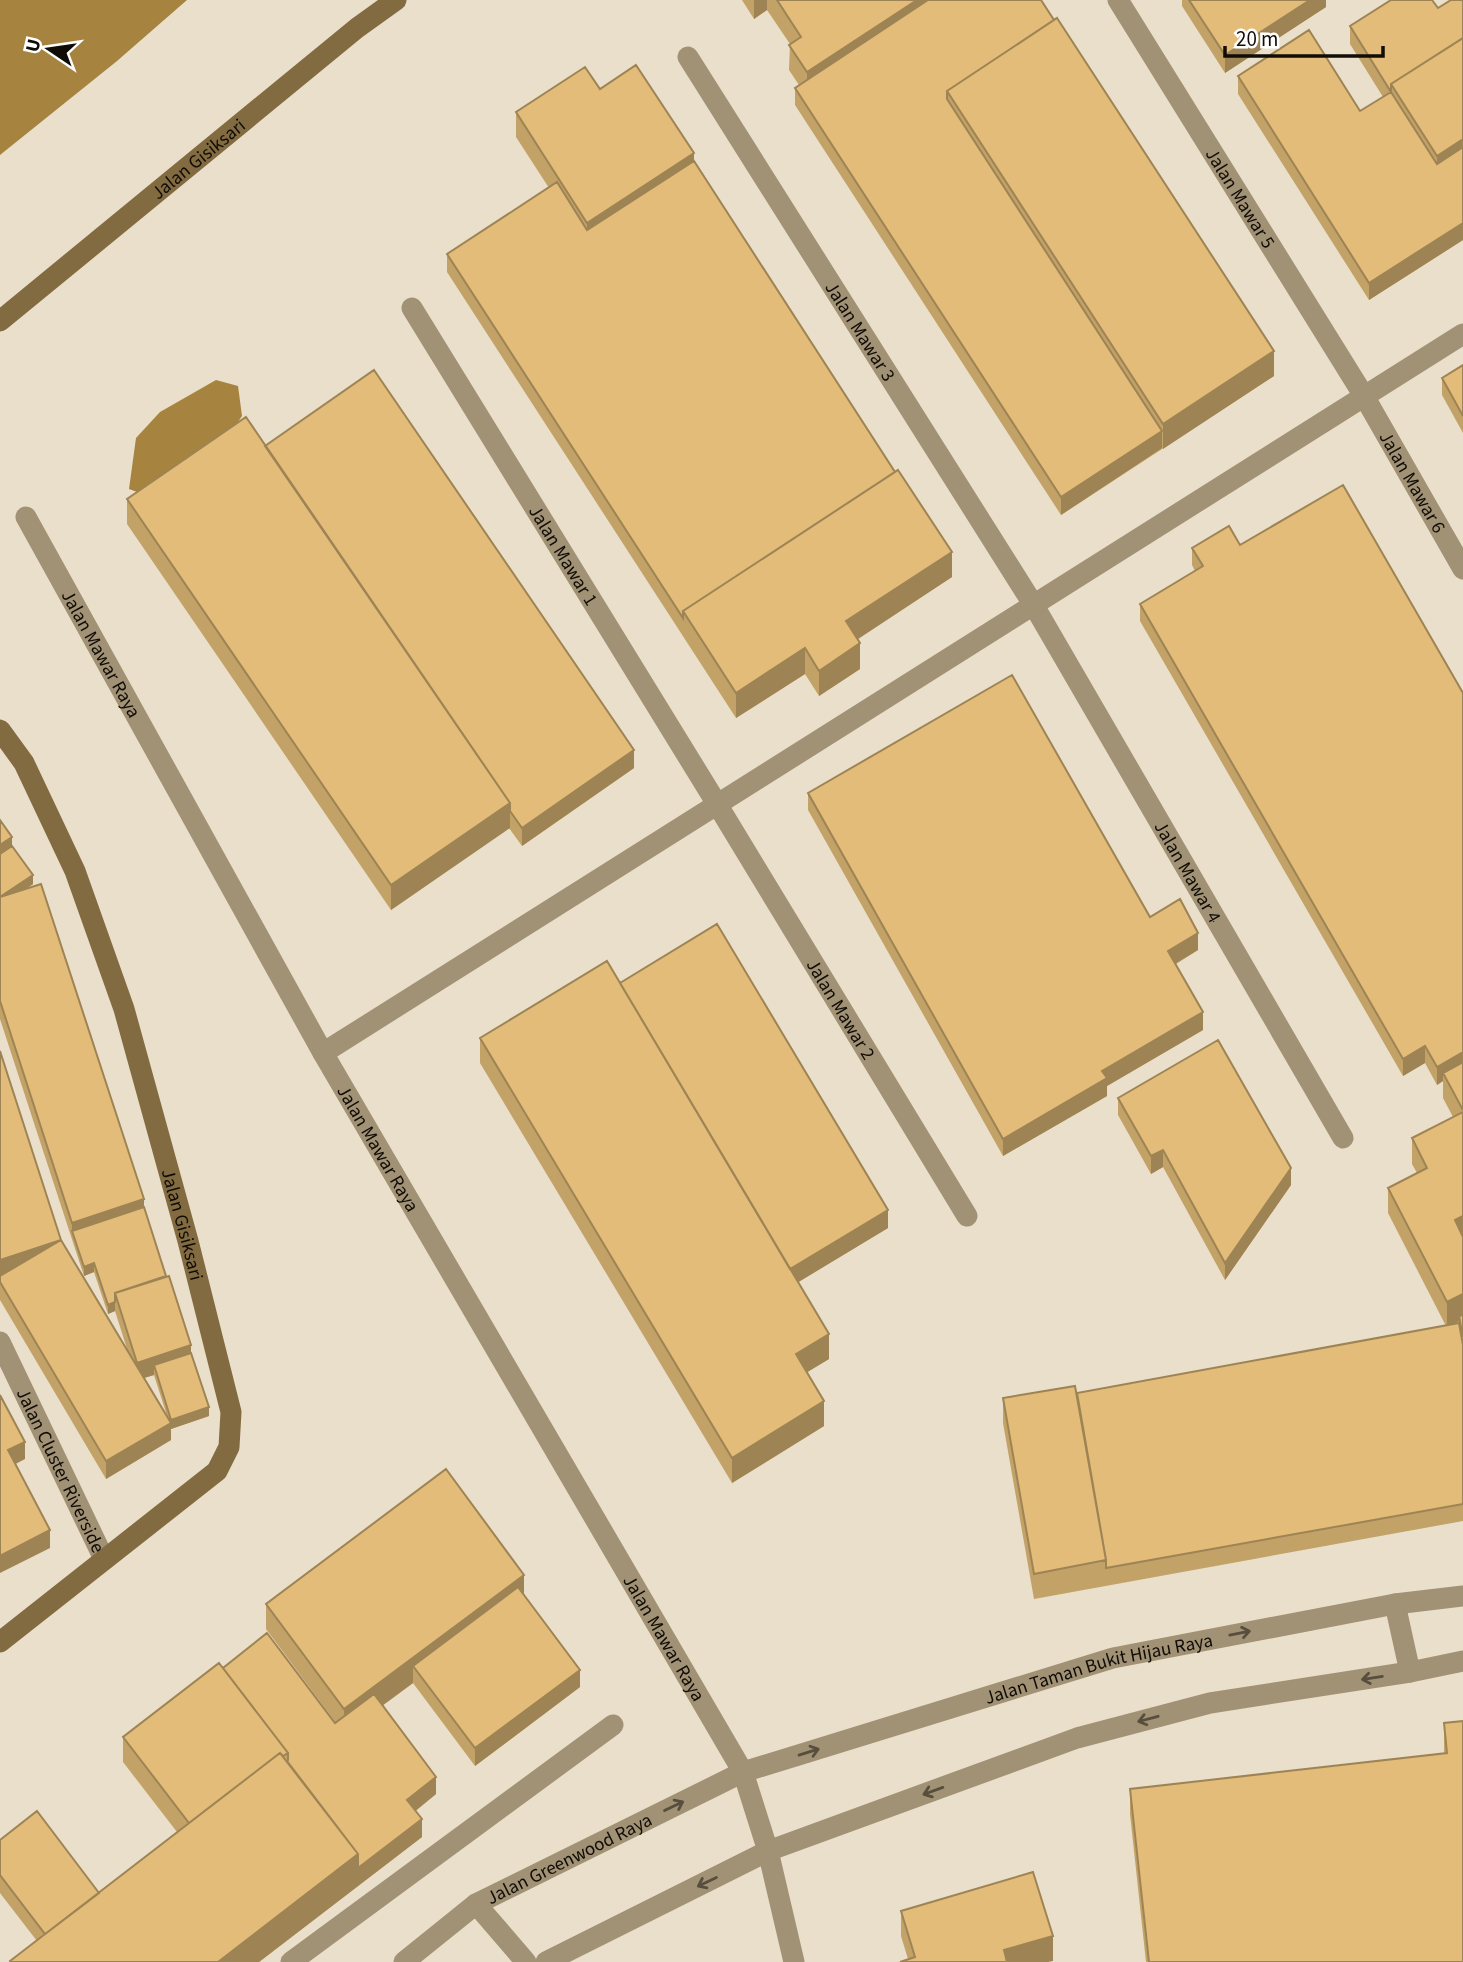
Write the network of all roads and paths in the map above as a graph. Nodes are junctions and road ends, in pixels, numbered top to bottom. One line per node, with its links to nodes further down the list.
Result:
1 (396, 0): 5 (street, Jalan Gisiksari)
2 (1118, 0): 7 (street, Jalan Mawar 5)
3 (688, 57): 10 (street, Jalan Mawar 3)
4 (411, 308): 12 (street, Jalan Mawar 1)
5 (0, 321)
6 (1463, 334): 7 (street)
7 (1364, 396): 9 (street, Jalan Mawar 6); 10 (street)
8 (26, 517): 13 (street, Jalan Mawar Raya)
9 (1463, 569)
10 (1033, 604): 12 (street); 14 (street, Jalan Mawar 4)
11 (0, 730): 17 (street, Jalan Gisiksari)
12 (718, 804): 13 (street); 15 (street, Jalan Mawar 2)
13 (323, 1053): 24 (street, Jalan Mawar Raya)
14 (1343, 1138)
15 (967, 1216)
16 (0, 1342): 17 (street, Jalan Cluster Riverside)
17 (104, 1559): 20 (street, Jalan Gisiksari)
18 (1463, 1596): 19 (street, Jalan Taman Bukit Hijau Raya)
19 (1395, 1604): 22 (street); 24 (street, Jalan Taman Bukit Hijau Raya, one-way to 19)
20 (0, 1642)
21 (1463, 1661): 22 (street)
22 (1410, 1672): 25 (street, one-way to 25)
23 (613, 1725): 27 (street)
24 (743, 1772): 25 (street, Jalan Mawar Raya); 26 (street, Jalan Greenwood Raya, one-way to 24)
25 (768, 1851): 30 (street, one-way to 30); 31 (street, Jalan Mawar Raya)
26 (476, 1904): 28 (street, Jalan Greenwood Raya); 29 (street)
27 (291, 1962)
28 (404, 1962)
29 (526, 1962)
30 (546, 1962)
31 (794, 1962)

